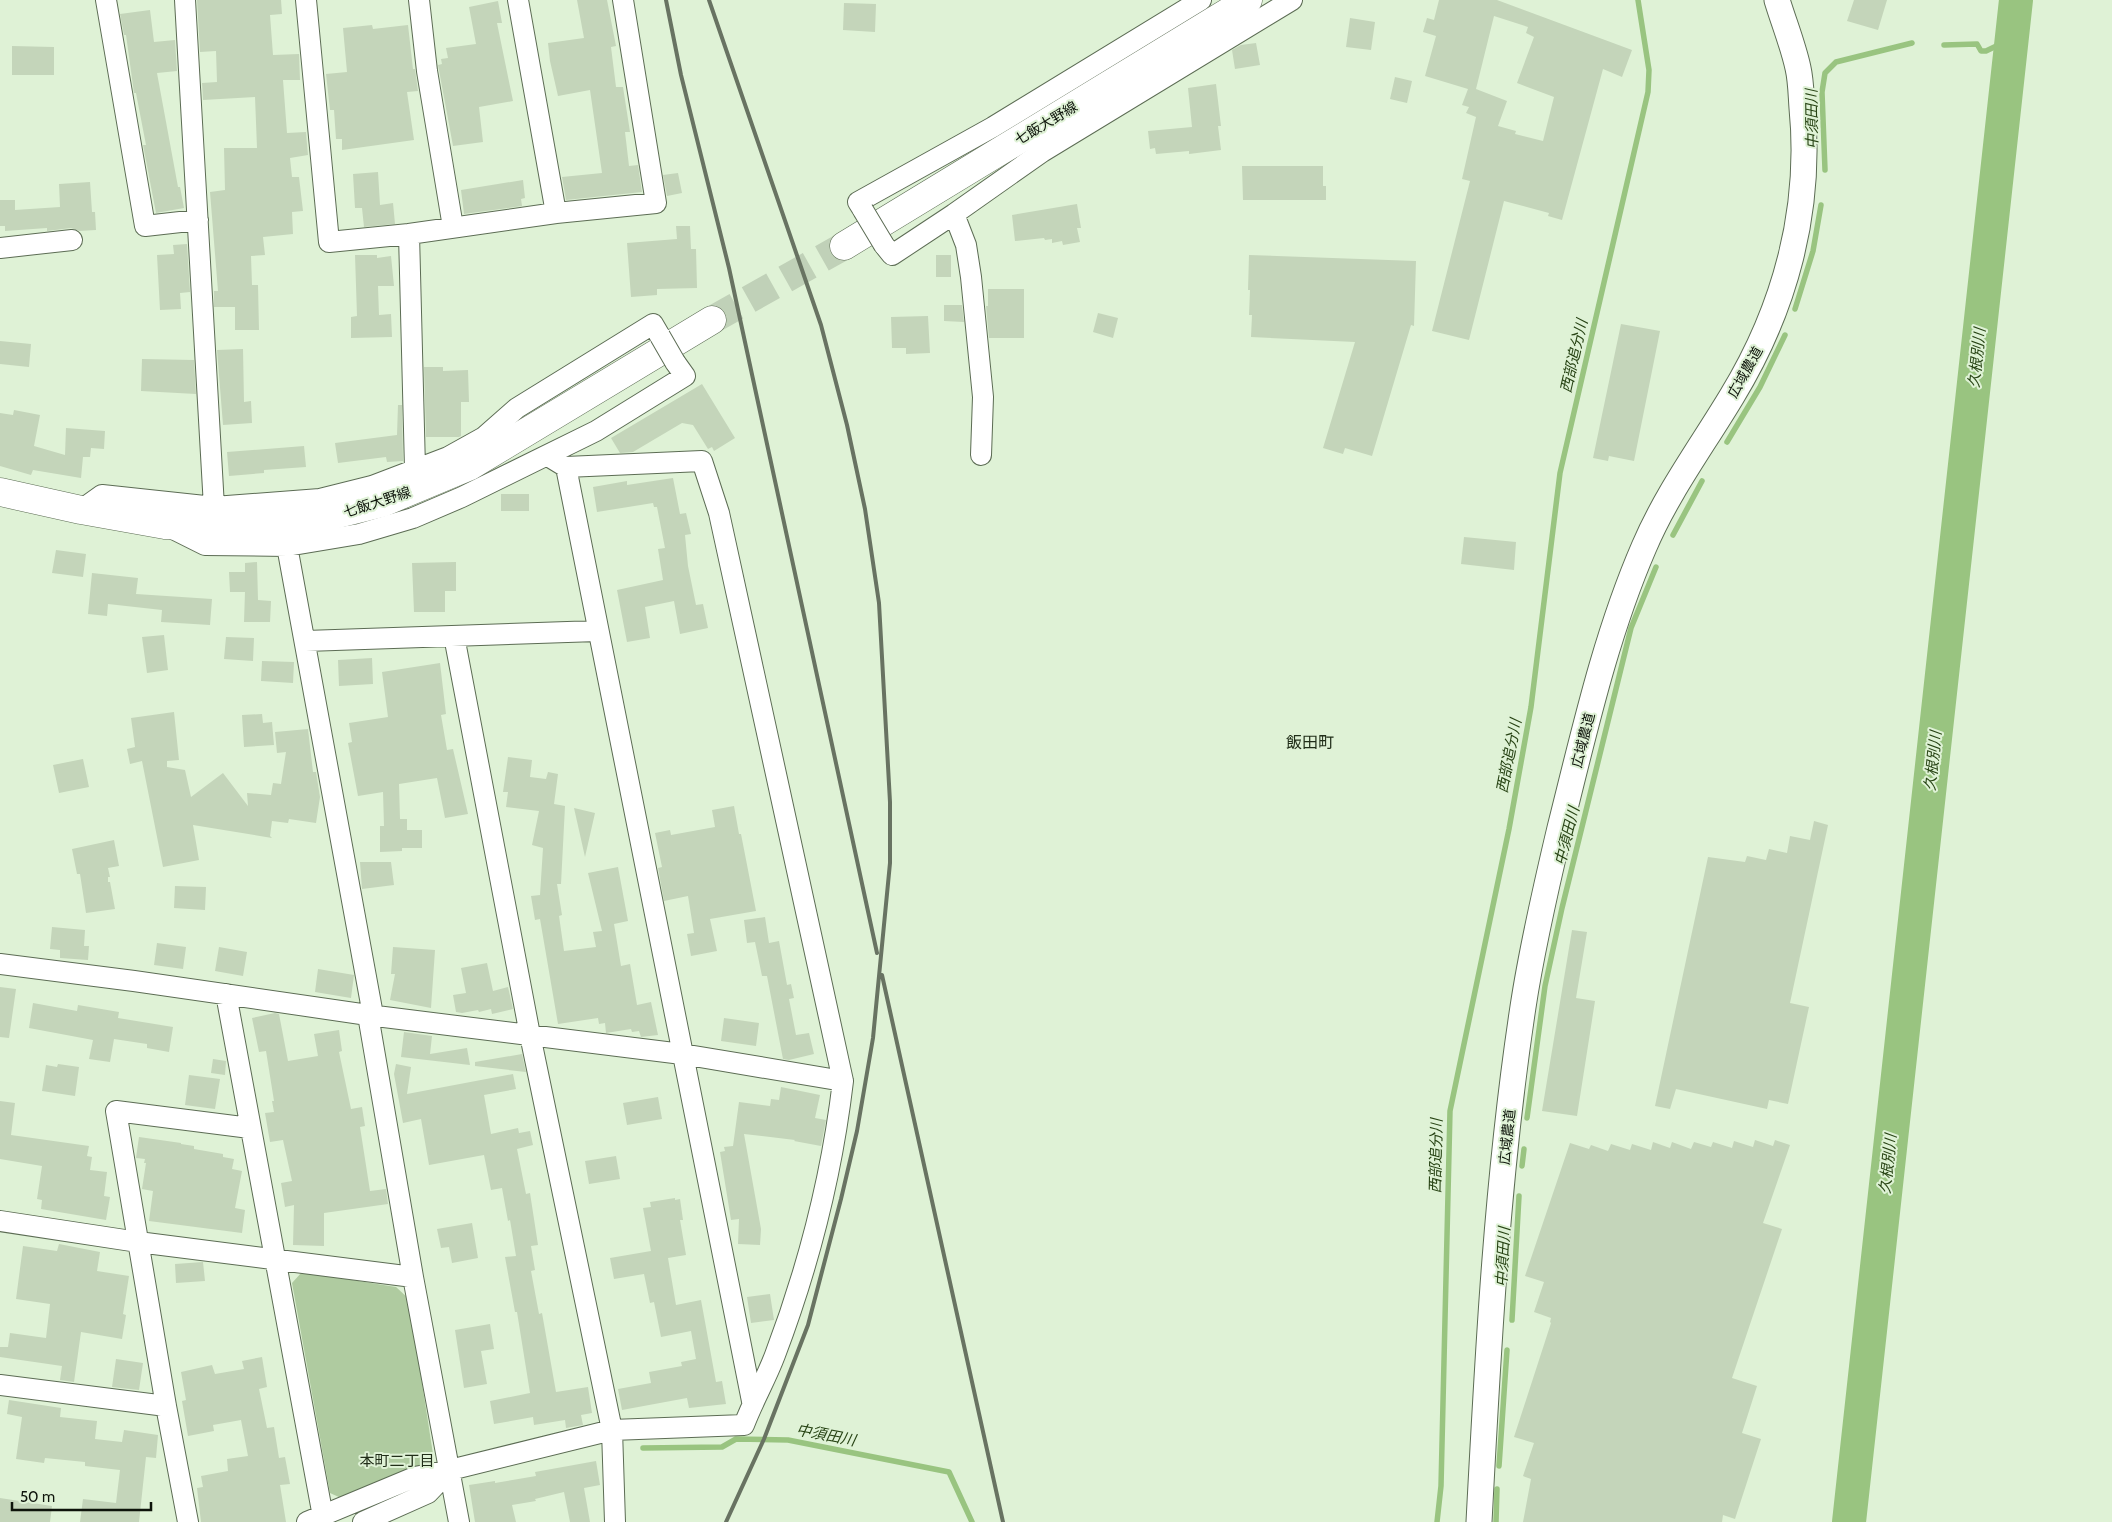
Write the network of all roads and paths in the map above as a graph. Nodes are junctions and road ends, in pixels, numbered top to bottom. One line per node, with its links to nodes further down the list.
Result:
1 (106, 0): 13 (street)
2 (185, 0): 13 (street)
3 (306, 0): 15 (street)
4 (419, 0): 14 (street)
5 (518, 0): 11 (street)
6 (623, 0): 11 (street)
7 (1201, 0): 12 (street, bridge)
8 (1248, 0): 17 (main road, 七飯大野線)
9 (1292, 0): 12 (street)
10 (1778, 0): 53 (street, 広域農道)
11 (556, 213): 14 (street)
12 (954, 214): 20 (street)
13 (198, 220): 25 (street)
14 (453, 227): 15 (street)
15 (409, 234): 23 (street)
16 (72, 240): 18 (street)
17 (844, 246)
18 (0, 248)
19 (712, 320): 27 (main road, 七飯大野線)
20 (981, 455)
21 (548, 456): 22 (street); 23 (street, bridge); 28 (street)
22 (566, 467): 29 (street); 37 (street)
23 (415, 468): 25 (street)
24 (0, 492): 26 (main road, 七飯大野線)
25 (214, 507): 26 (street)
26 (81, 510): 27 (main road, 七飯大野線)
27 (165, 525): 28 (street)
28 (287, 546): 31 (street)
29 (597, 632): 30 (street); 36 (street)
30 (454, 636): 31 (street); 35 (street)
31 (306, 641): 34 (street)
32 (0, 964): 33 (street)
33 (226, 994): 34 (street); 38 (street)
34 (371, 1015): 35 (street); 42 (street)
35 (530, 1035): 36 (street); 46 (street)
36 (682, 1054): 37 (street); 44 (street)
37 (843, 1082): 44 (street)
38 (250, 1128): 40 (street); 41 (street)
39 (0, 1221): 40 (street)
40 (138, 1242): 41 (street); 45 (street)
41 (276, 1259): 42 (street); 48 (street)
42 (413, 1277): 47 (street)
43 (0, 1384): 45 (street)
44 (752, 1401): 46 (street)
45 (166, 1406): 49 (street)
46 (612, 1430): 47 (street); 52 (street)
47 (450, 1470): 48 (street); 50 (street); 51 (street)
48 (319, 1520)
49 (188, 1522)
50 (363, 1522)
51 (459, 1522)
52 (615, 1522)
53 (1479, 1522)

